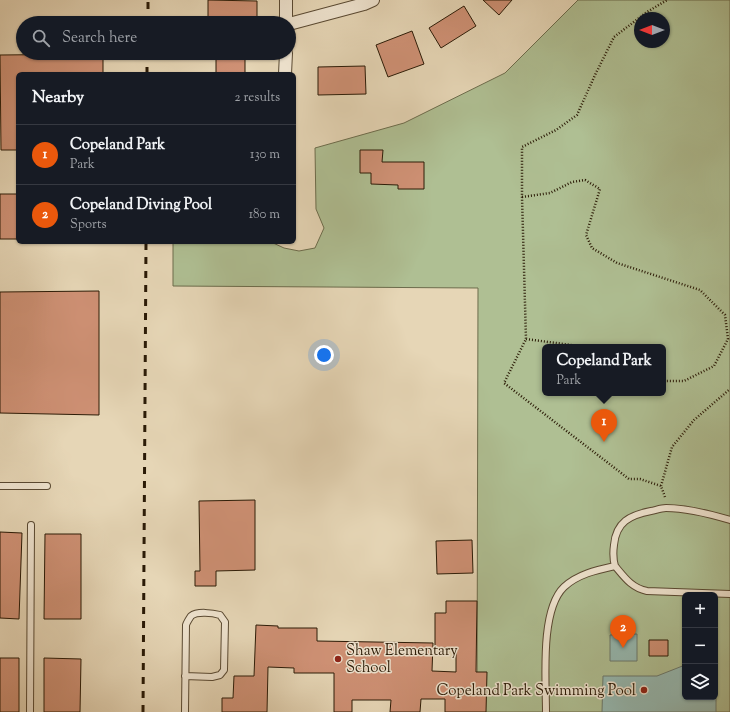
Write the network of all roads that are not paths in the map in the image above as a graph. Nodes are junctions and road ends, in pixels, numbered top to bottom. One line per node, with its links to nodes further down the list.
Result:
1 (286, 0): 3 (street)
2 (373, 0): 4 (street)
3 (286, 16)
4 (296, 22)
5 (286, 60): 6 (street)
6 (286, 72)
7 (0, 486): 8 (lane)
8 (47, 486)
9 (730, 520): 11 (lane)
10 (31, 525): 14 (lane)
11 (615, 566): 12 (lane); 16 (lane)
12 (730, 594)
13 (185, 676): 13 (lane); 15 (lane)
14 (30, 712)
15 (185, 712)
16 (546, 712)

